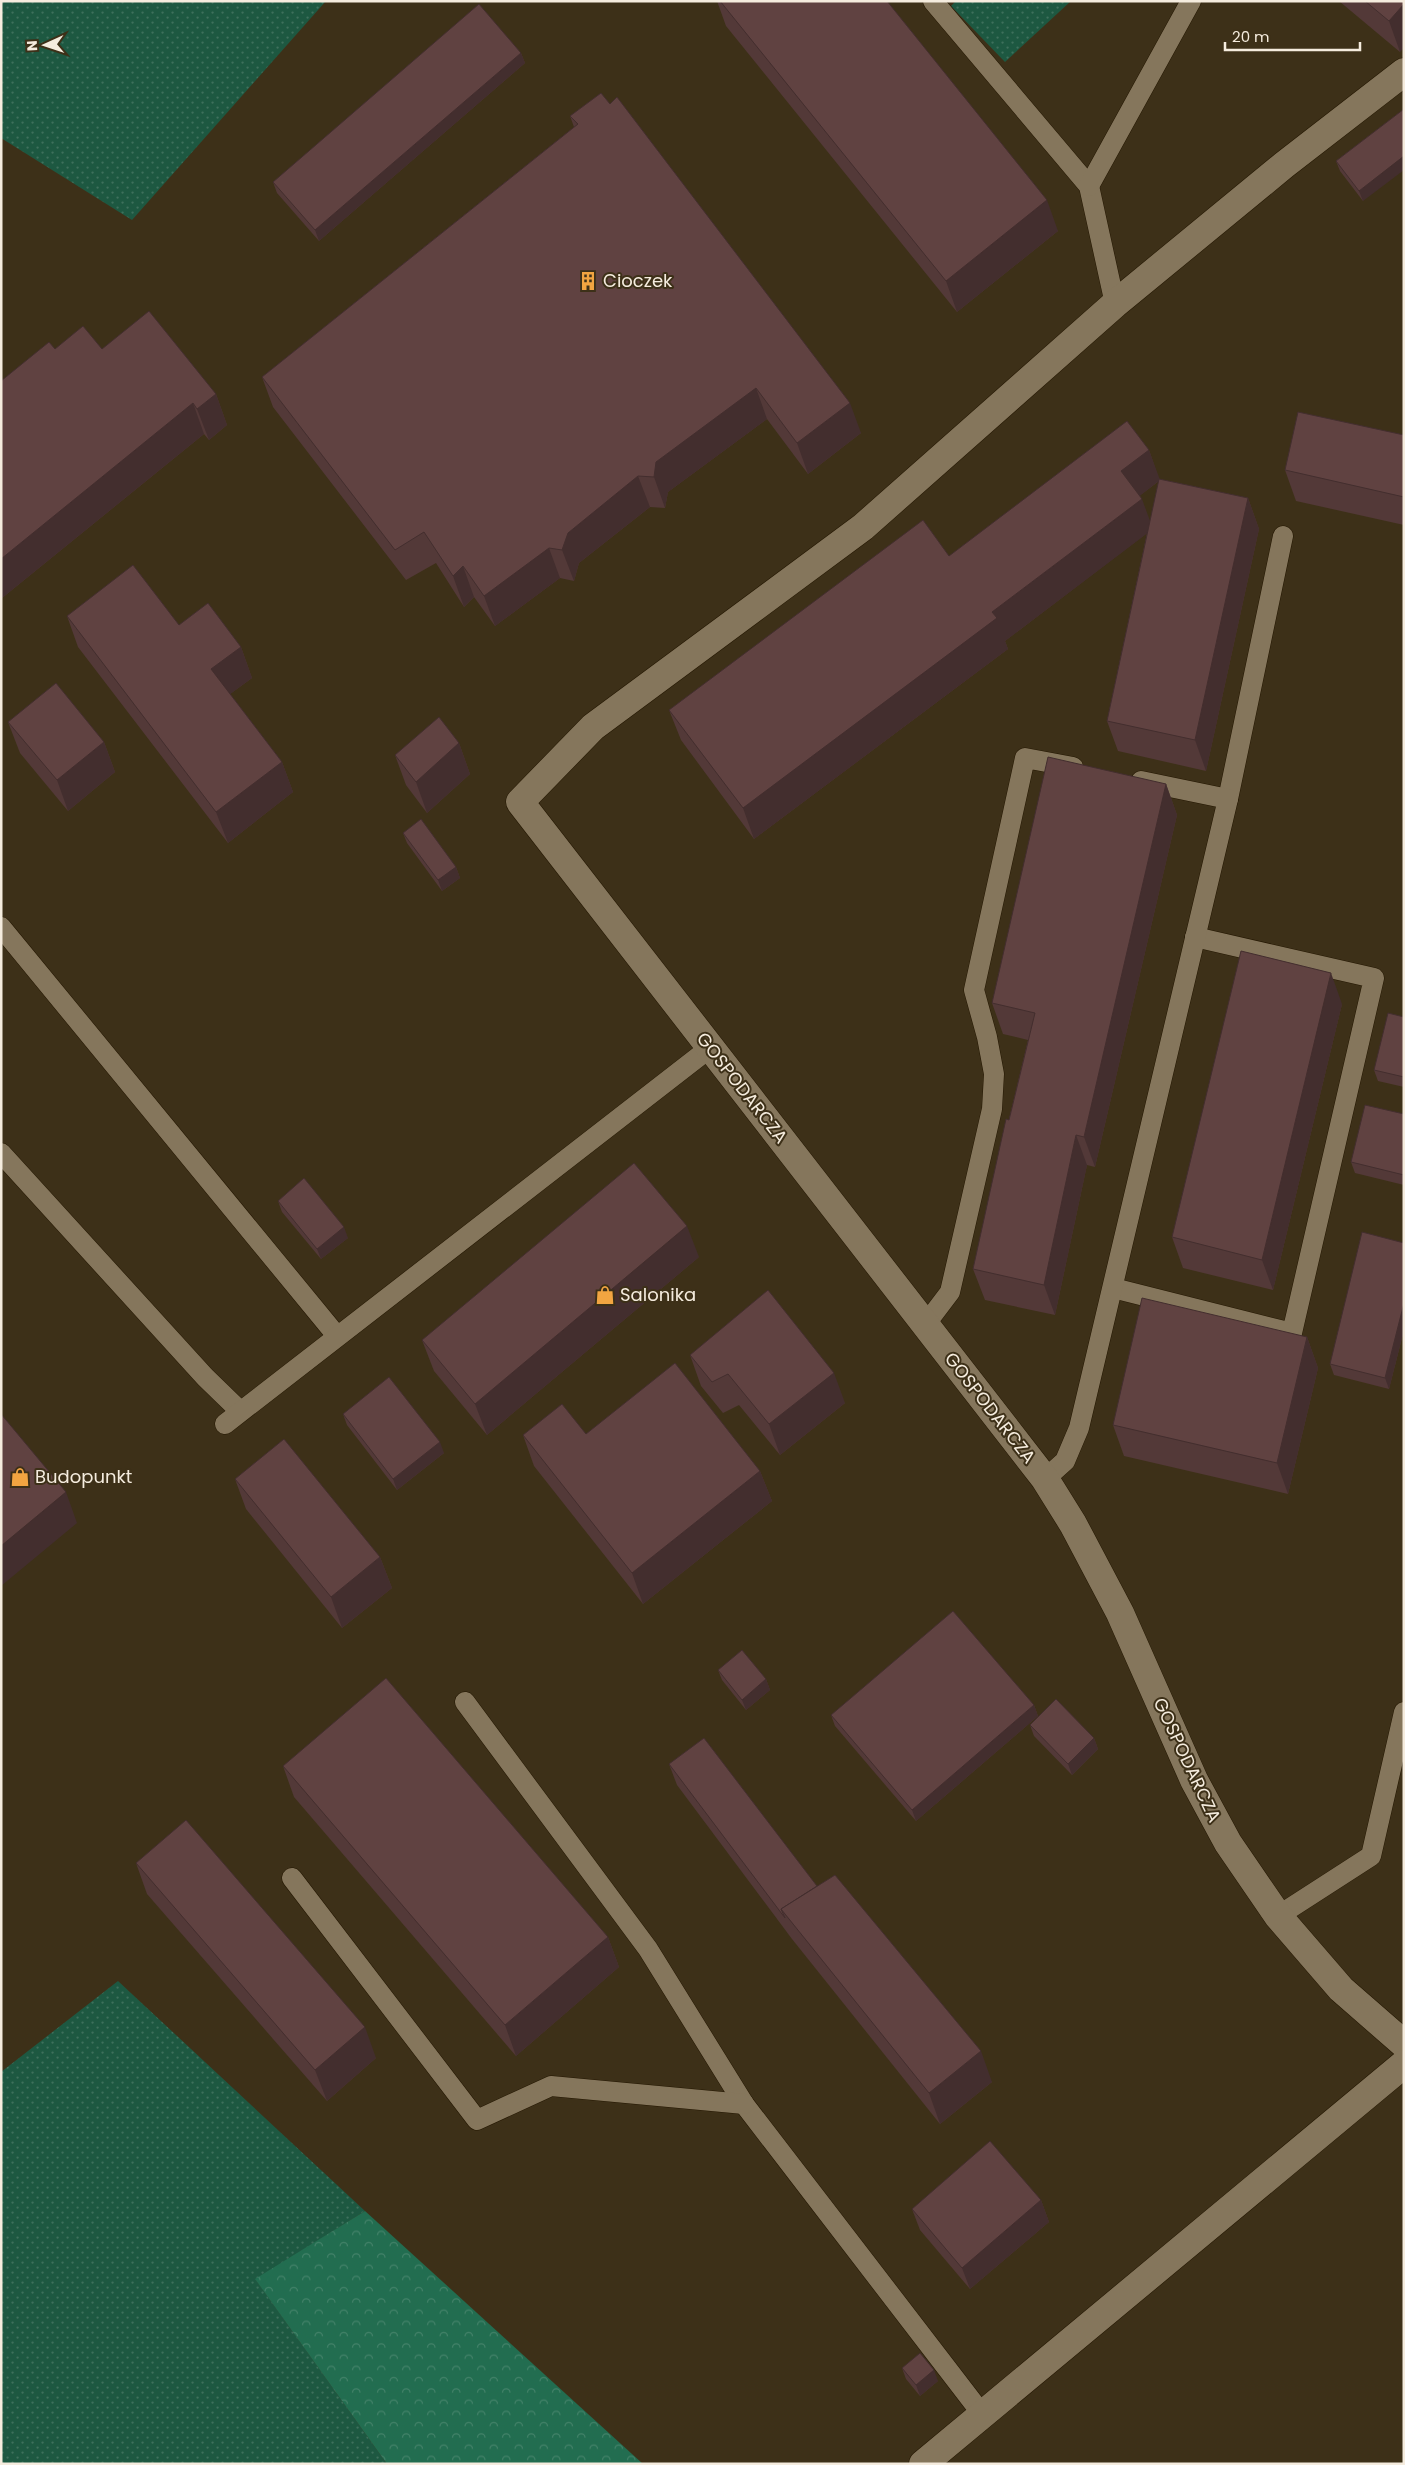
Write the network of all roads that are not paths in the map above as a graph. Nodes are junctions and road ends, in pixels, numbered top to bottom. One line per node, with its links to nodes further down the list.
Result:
1 (933, 1): 4 (lane)
2 (1191, 1): 4 (lane)
3 (1404, 72): 5 (street)
4 (1089, 186): 5 (lane)
5 (1115, 304): 12 (street, GOSPODARCZA)
6 (1283, 536): 9 (lane)
7 (1093, 771): 15 (lane)
8 (1122, 777): 9 (lane)
9 (1228, 799): 11 (lane)
10 (1, 928): 16 (lane)
11 (1195, 937): 14 (lane); 14 (lane)
12 (711, 1047): 15 (street, GOSPODARCZA); 16 (lane)
13 (1, 1153): 16 (lane)
14 (1113, 1288): 17 (lane)
15 (925, 1324): 17 (street, GOSPODARCZA)
16 (337, 1336)
17 (1045, 1479): 21 (street, GOSPODARCZA)
18 (465, 1702): 24 (lane)
19 (1404, 1712): 21 (lane)
20 (292, 1878): 24 (lane)
21 (1278, 1916): 22 (street, GOSPODARCZA)
22 (1404, 2044)
23 (1404, 2064): 25 (street)
24 (744, 2104): 25 (lane)
25 (982, 2414): 26 (street)
26 (923, 2464)

